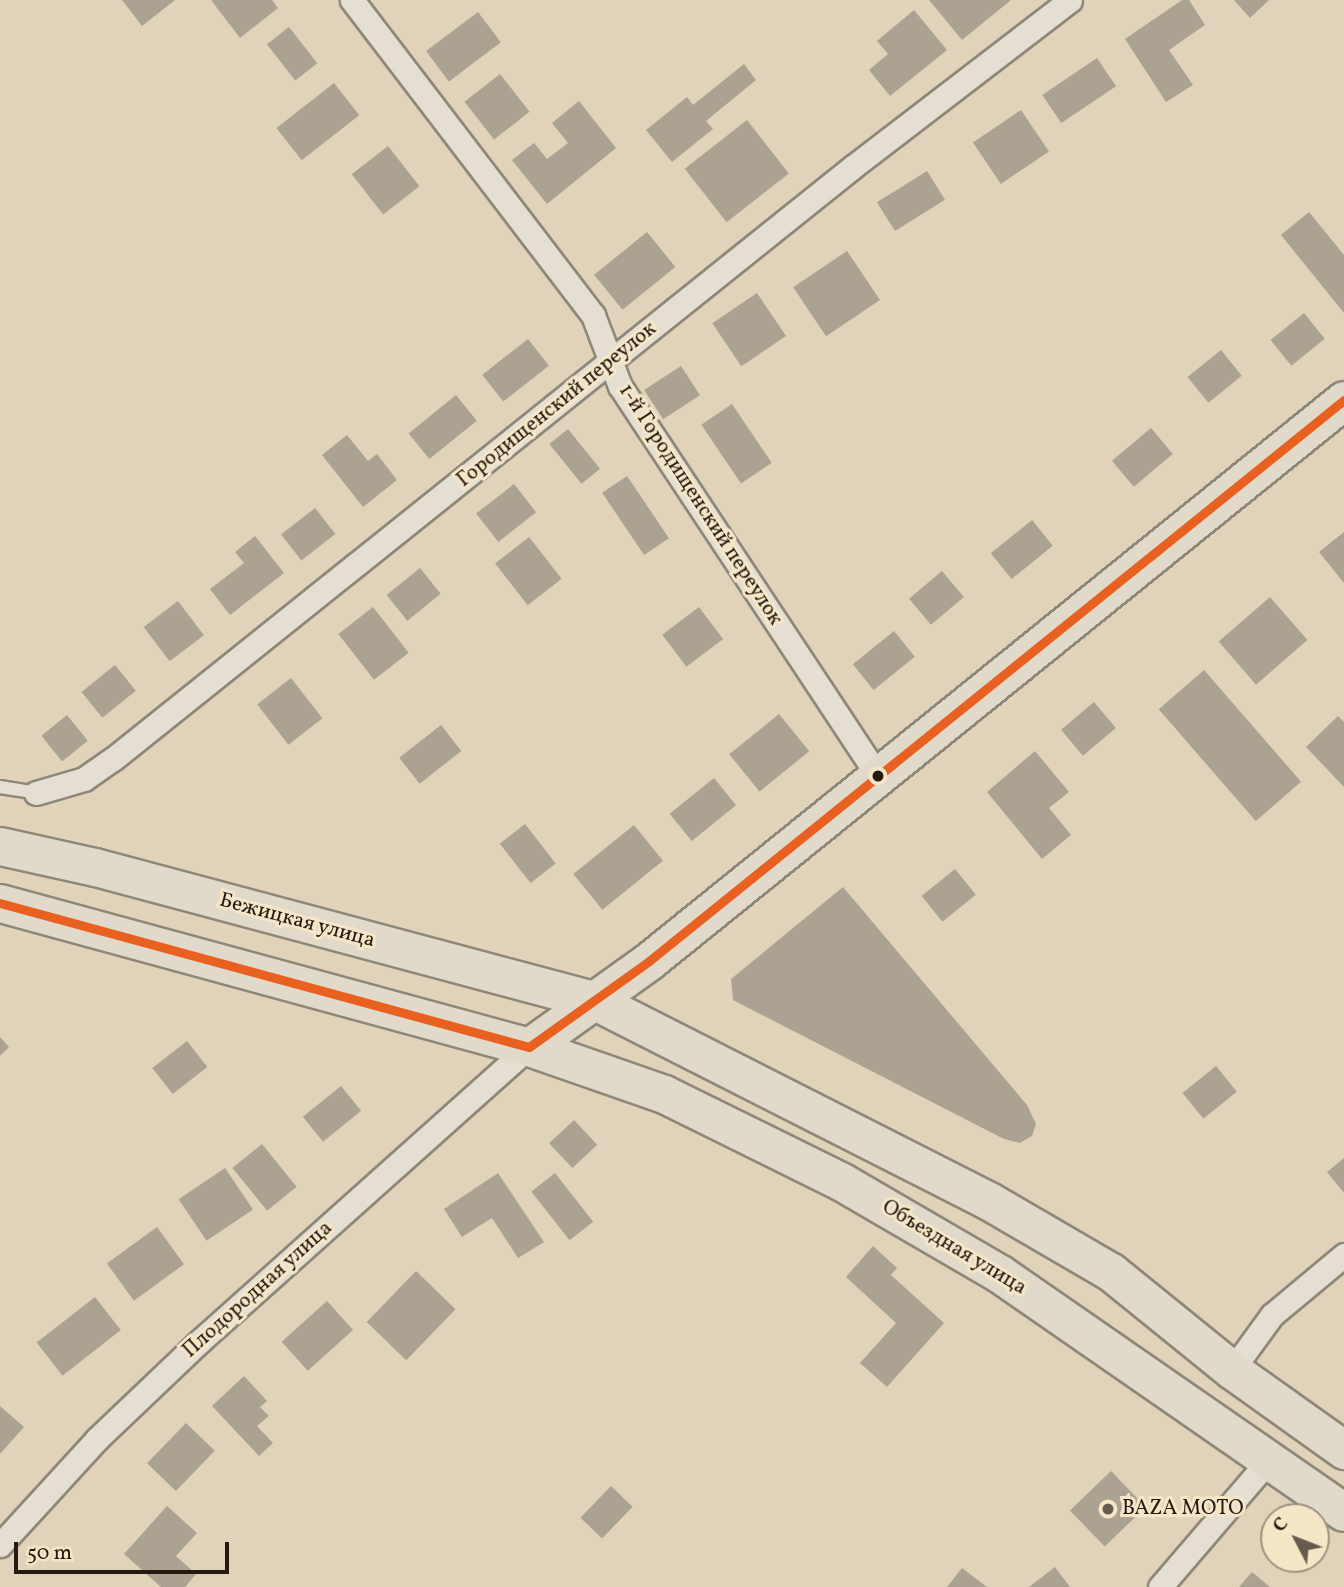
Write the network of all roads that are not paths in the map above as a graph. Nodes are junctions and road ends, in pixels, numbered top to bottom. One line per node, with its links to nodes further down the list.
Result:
1 (352, 0): 3 (street, 1-й Городищенский переулок)
2 (1070, 0): 3 (street, Городищенский переулок)
3 (613, 360): 5 (street, 1-й Городищенский переулок); 7 (street, Городищенский переулок)
4 (1344, 400): 5 (main road)
5 (877, 774): 10 (main road)
6 (0, 787): 7 (lane)
7 (36, 793)
8 (0, 846): 10 (main road, Бежицкая улица)
9 (0, 903): 11 (main road)
10 (593, 1000): 11 (main road); 13 (main road)
11 (529, 1047): 15 (main road, Объездная улица); 17 (street, Плодородная улица)
12 (1344, 1255): 13 (street)
13 (1232, 1370): 14 (main road)
14 (1344, 1450)
15 (1269, 1460): 16 (main road, Объездная улица); 18 (street)
16 (1344, 1512)
17 (0, 1545)
18 (1160, 1587)

